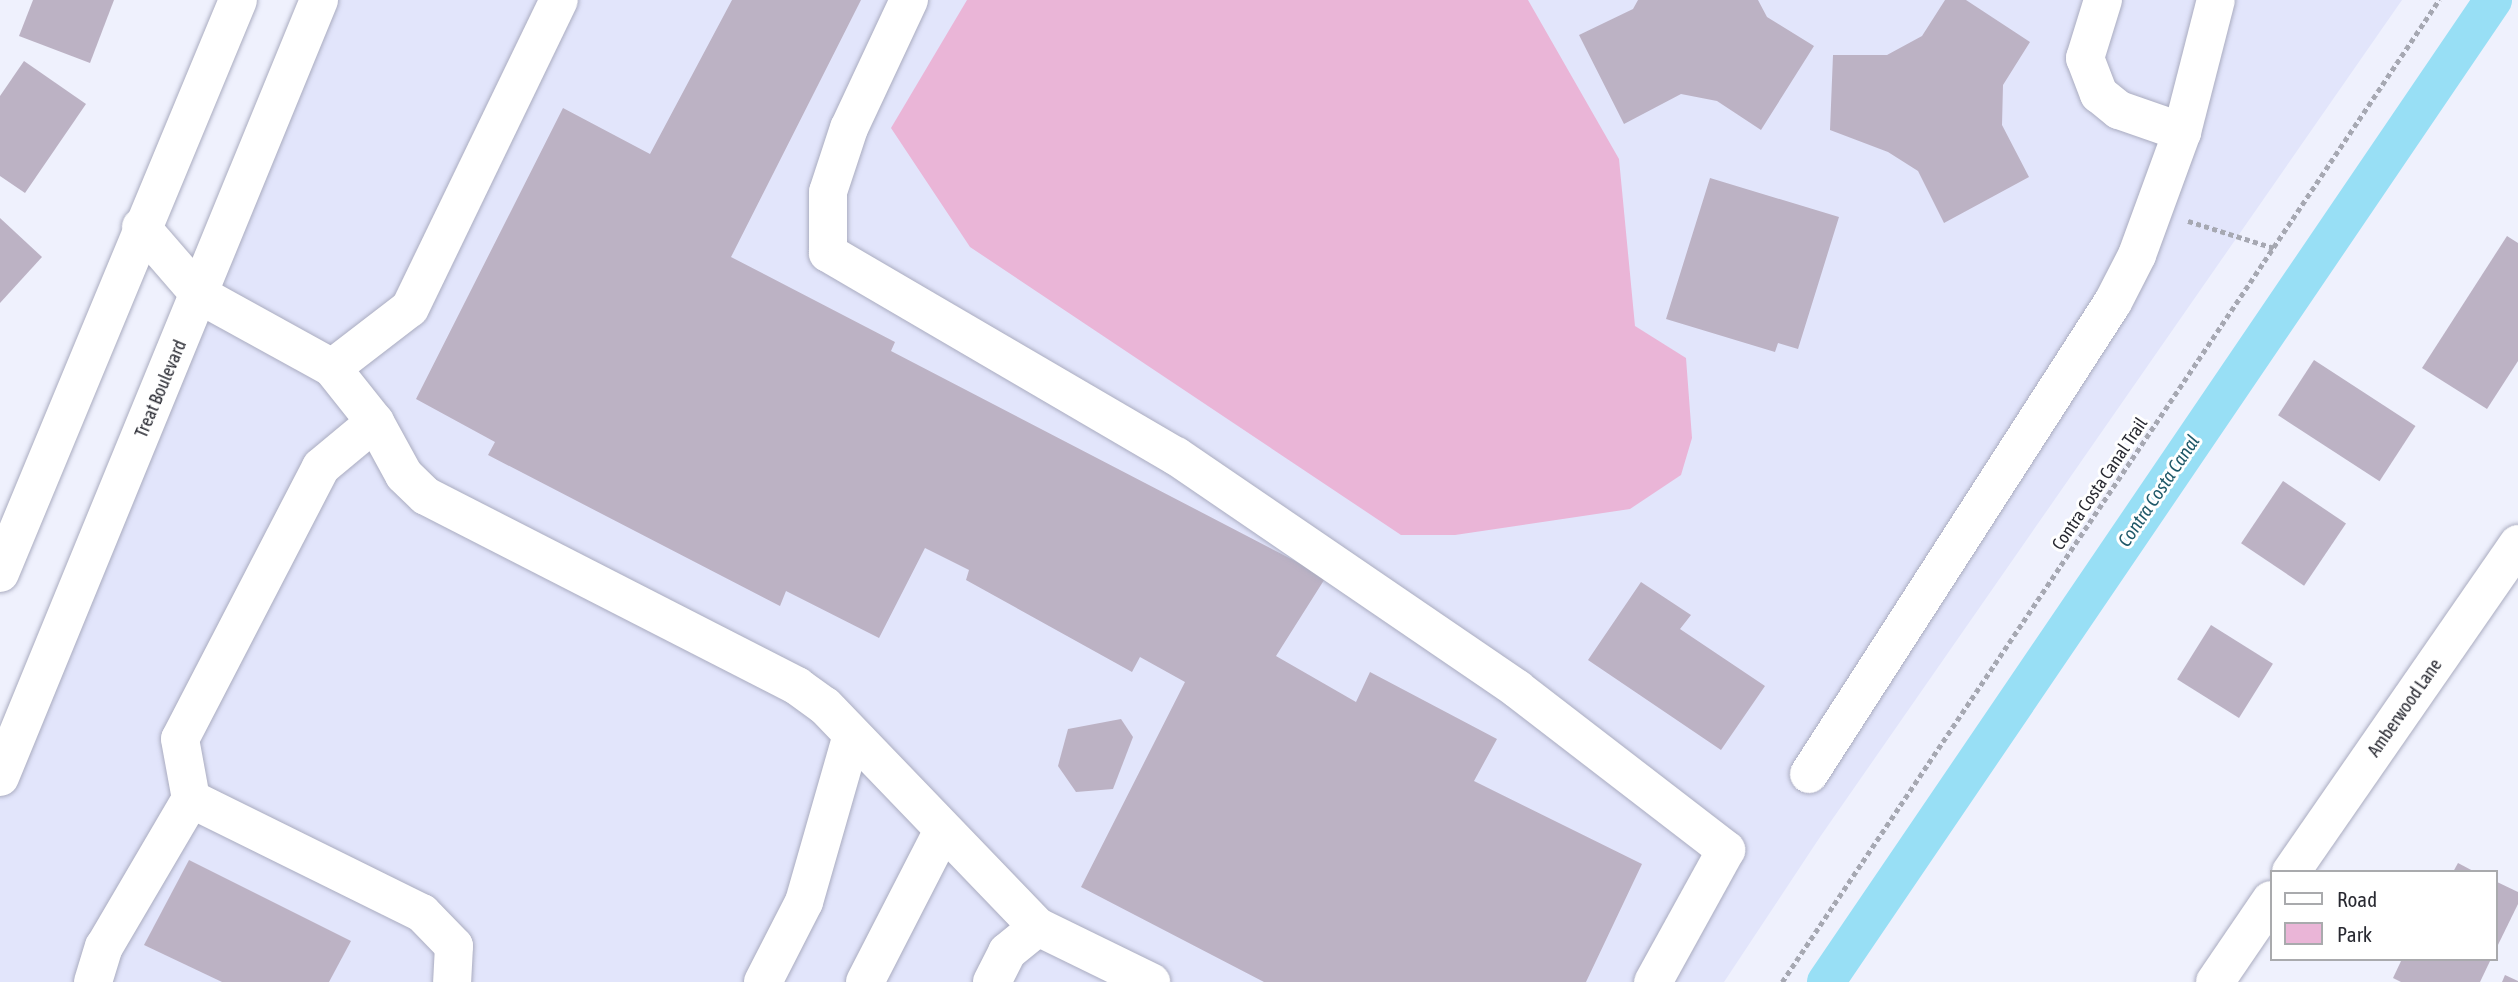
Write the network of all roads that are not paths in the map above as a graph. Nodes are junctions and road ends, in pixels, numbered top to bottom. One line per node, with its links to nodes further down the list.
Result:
1 (238, 0): 8 (main road)
2 (318, 0): 9 (main road, Treat Boulevard)
3 (559, 0): 10 (main road)
4 (909, 0): 28 (main road)
5 (2103, 0): 7 (main road)
6 (2216, 0): 7 (main road)
7 (2182, 132): 15 (main road)
8 (141, 227): 9 (main road); 13 (main road)
9 (200, 295): 10 (main road); 16 (main road, Treat Boulevard)
10 (331, 368): 11 (main road)
11 (375, 422): 14 (main road); 17 (main road)
12 (2518, 544): 19 (main road, Amberwood Lane)
13 (0, 573)
14 (852, 735): 18 (main road); 24 (main road)
15 (1809, 774)
16 (0, 777)
17 (191, 799): 22 (main road); 23 (main road)
18 (943, 830): 21 (main road); 25 (main road)
19 (2292, 870)
20 (2270, 901): 29 (main road)
21 (1038, 927): 26 (main road); 27 (main road)
22 (456, 981)
23 (93, 982)
24 (763, 982)
25 (865, 982)
26 (992, 982)
27 (1152, 982)
28 (1653, 982)
29 (2215, 982)

